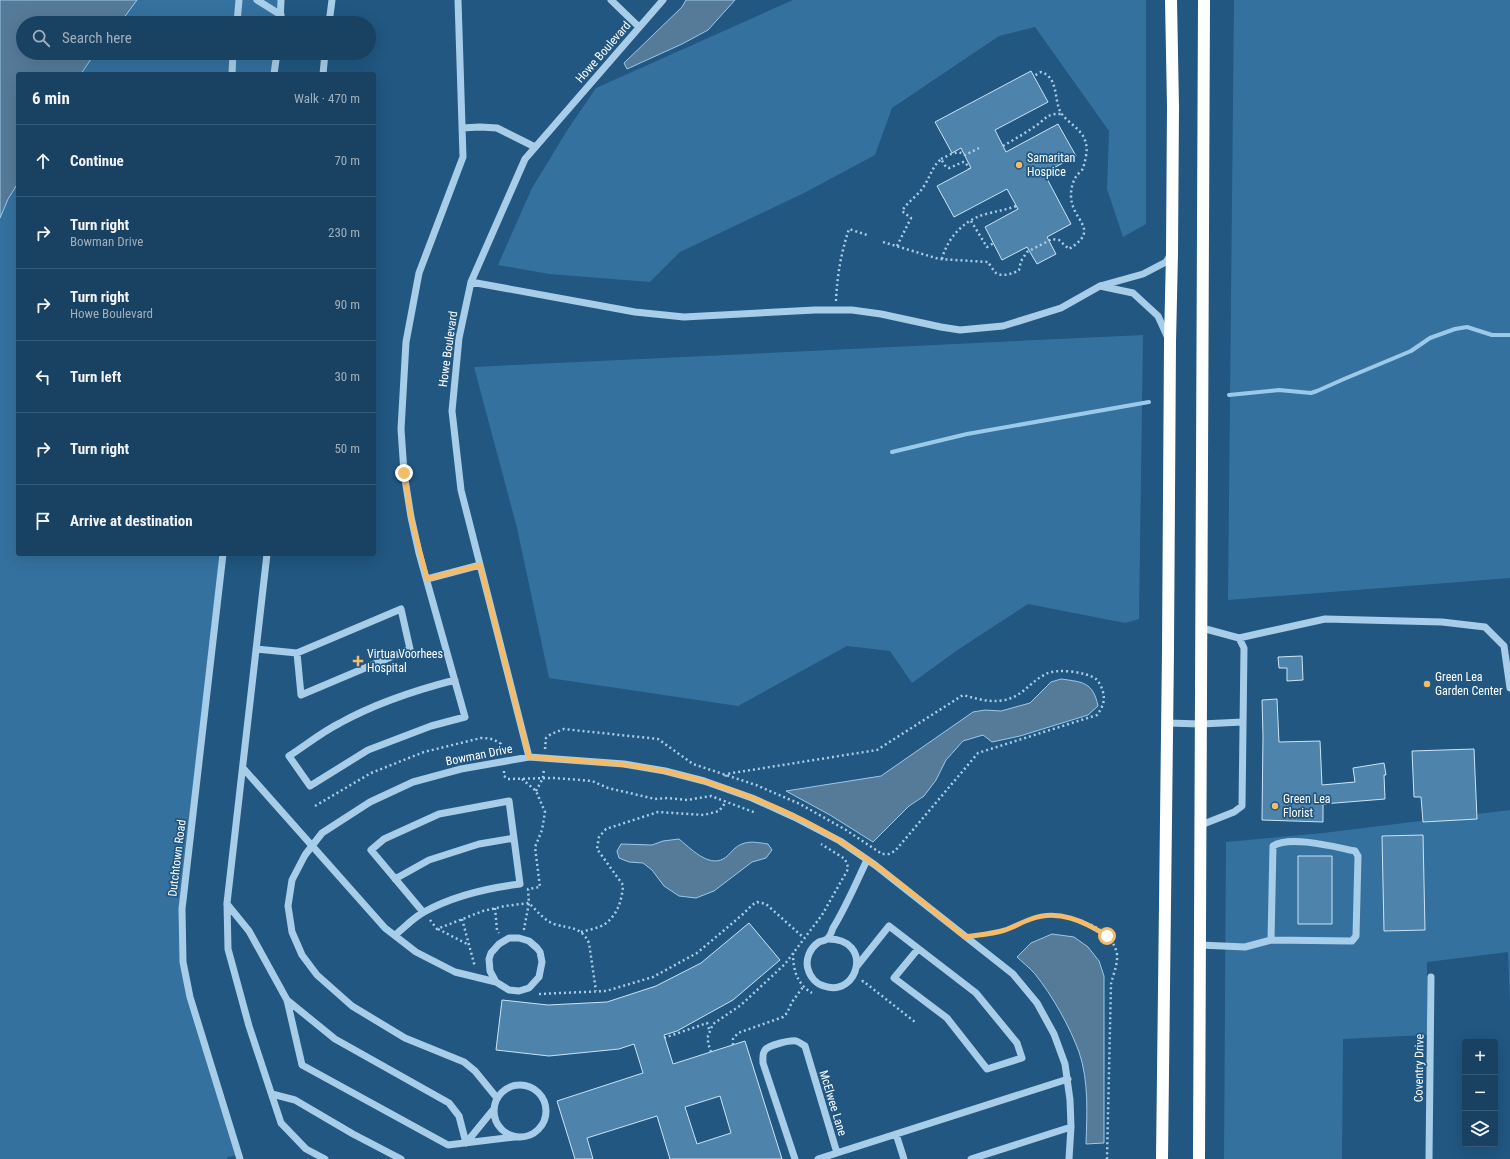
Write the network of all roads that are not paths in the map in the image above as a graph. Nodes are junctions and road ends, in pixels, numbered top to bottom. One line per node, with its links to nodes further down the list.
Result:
1 (240, 0): 11 (street)
2 (257, 0): 10 (street)
3 (281, 0): 10 (street)
4 (332, 0): 12 (street)
5 (458, 0): 20 (street)
6 (611, 0): 13 (street)
7 (663, 0): 13 (street, Howe Boulevard)
8 (1171, 0): 22 (highway)
9 (1204, 0): 30 (highway)
10 (281, 15)
11 (238, 16)
12 (330, 16)
13 (639, 27): 21 (street, Howe Boulevard)
14 (233, 60): 17 (street)
15 (276, 60): 18 (street)
16 (325, 60): 19 (street)
17 (232, 72)
18 (274, 72)
19 (323, 72)
20 (462, 128): 21 (street); 29 (street)
21 (535, 147): 23 (street, Howe Boulevard)
22 (1172, 252): 24 (street); 25 (highway)
23 (471, 282): 24 (street); 28 (street, Howe Boulevard)
24 (1100, 286): 25 (street)
25 (1170, 342): 37 (highway)
26 (223, 556): 66 (street, Dutchtown Road)
27 (267, 556): 32 (street)
28 (480, 565): 29 (street); 39 (street, Howe Boulevard)
29 (427, 579): 34 (street)
30 (1202, 628): 31 (street); 38 (highway)
31 (1239, 638): 35 (street); 36 (street)
32 (256, 649): 33 (street); 40 (street)
33 (296, 653): 33 (street)
34 (455, 680): 34 (street)
35 (1510, 688)
36 (1243, 722): 38 (street); 41 (street)
37 (1167, 723): 38 (street); 74 (highway)
38 (1201, 724): 41 (highway)
39 (529, 757): 43 (street, Bowman Drive); 44 (street, Bowman Drive)
40 (243, 768): 43 (street); 46 (street)
41 (1201, 825): 51 (highway)
42 (514, 838): 45 (street); 45 (street); 47 (street)
43 (312, 846): 48 (street); 59 (street, Bowman Drive)
44 (867, 860): 49 (street); 57 (street, Bowman Drive)
45 (395, 879): 47 (street)
46 (227, 903): 56 (street); 58 (street)
47 (423, 912): 48 (street)
48 (395, 936): 55 (street)
49 (827, 939): 53 (street); 53 (street)
50 (1272, 940): 50 (street); 51 (street)
51 (1200, 945): 75 (highway)
52 (918, 948): 52 (street); 53 (street)
53 (857, 966)
54 (1431, 977): 76 (street, Coventry Drive)
55 (496, 982): 55 (street)
56 (287, 1000): 64 (street); 64 (street)
57 (1068, 1079): 61 (street, Bowman Drive); 62 (street, McElwee Lane)
58 (272, 1094): 67 (street); 68 (street)
59 (497, 1098): 60 (street); 63 (street)
60 (494, 1110): 63 (street); 64 (street)
61 (1071, 1127): 72 (street); 73 (street, Bowman Drive)
62 (896, 1134): 65 (street, McElwee Lane); 71 (street)
63 (515, 1137): 64 (street)
64 (466, 1143)
65 (837, 1153): 69 (street, McElwee Lane); 70 (street)
66 (240, 1159)
67 (325, 1159)
68 (401, 1159)
69 (796, 1159)
70 (818, 1159)
71 (904, 1159)
72 (971, 1159)
73 (1069, 1159)
74 (1162, 1159)
75 (1199, 1159)
76 (1429, 1159)

